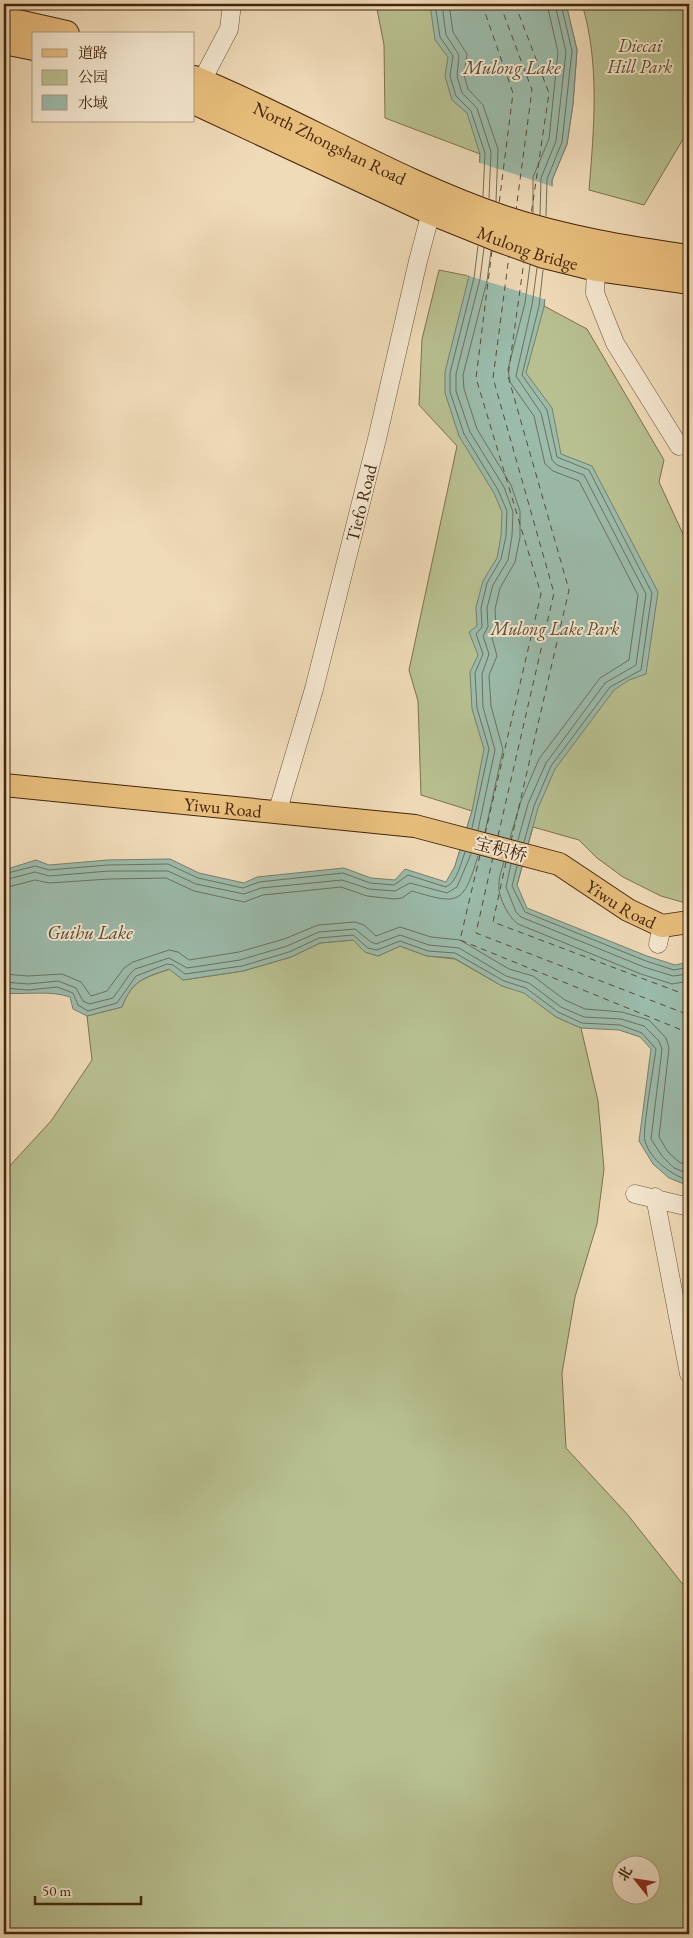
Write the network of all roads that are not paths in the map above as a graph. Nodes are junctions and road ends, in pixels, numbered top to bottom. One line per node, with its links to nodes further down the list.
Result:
1 (232, 4): 6 (street)
2 (4, 20): 3 (highway)
3 (57, 32)
4 (4, 41): 5 (highway)
5 (32, 47)
6 (196, 90): 7 (highway, North Zhongshan Road)
7 (434, 202): 8 (highway, North Zhongshan Road); 14 (street, Tiefo Road)
8 (463, 214): 9 (highway, Mulong Bridge)
9 (598, 256): 10 (highway); 11 (highway); 12 (street)
10 (689, 258)
11 (689, 281)
12 (679, 446)
13 (4, 785): 14 (main road, Yiwu Road)
14 (277, 813): 15 (main road, Yiwu Road)
15 (442, 833): 16 (main road, 宝积桥)
16 (559, 864): 17 (main road, Yiwu Road)
17 (689, 922)
18 (635, 1194): 19 (street)
19 (655, 1197): 20 (street); 21 (street)
20 (689, 1207)
21 (689, 1374)

